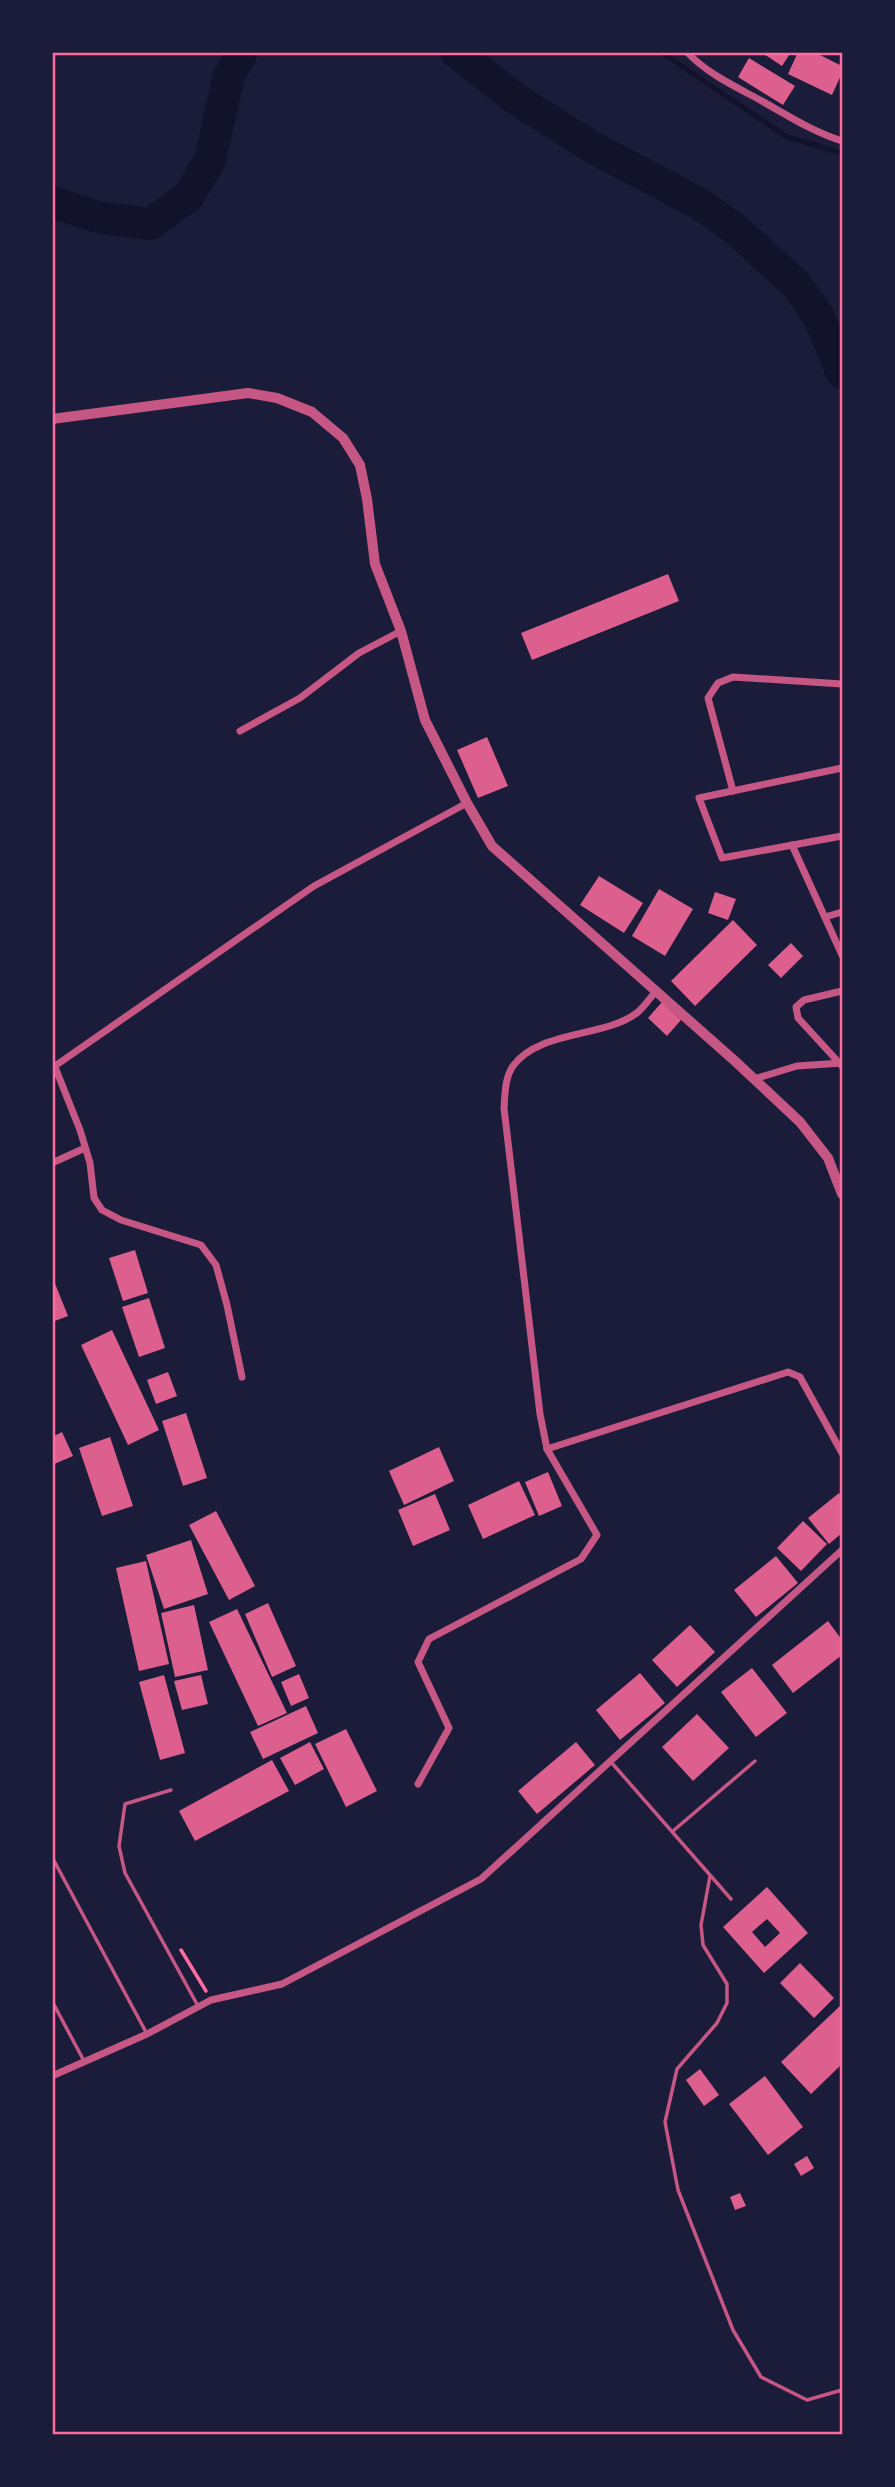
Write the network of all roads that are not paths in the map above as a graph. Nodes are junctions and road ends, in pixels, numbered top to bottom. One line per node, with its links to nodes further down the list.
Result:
1 (687, 52): 2 (street)
2 (842, 141)
3 (52, 419): 4 (street)
4 (401, 631): 6 (street); 9 (street)
5 (842, 684): 8 (street)
6 (240, 731)
7 (842, 768): 8 (street)
8 (733, 791): 11 (street)
9 (467, 803): 15 (street); 18 (street)
10 (842, 836): 11 (street)
11 (792, 845): 13 (street)
12 (842, 912): 13 (street)
13 (825, 916): 14 (street)
14 (842, 955)
15 (656, 991): 19 (street); 24 (street)
16 (842, 991): 17 (street)
17 (842, 1064): 19 (street)
18 (54, 1068): 20 (street)
19 (754, 1079): 22 (street)
20 (85, 1148): 21 (street); 23 (street)
21 (52, 1163)
22 (842, 1194)
23 (242, 1377)
24 (547, 1449): 25 (street); 29 (street)
25 (842, 1453)
26 (842, 1550): 28 (street)
27 (755, 1761): 31 (lane)
28 (611, 1762): 31 (lane); 36 (street)
29 (418, 1784)
30 (171, 1790): 36 (lane)
31 (673, 1831): 33 (lane)
32 (52, 1857): 37 (lane)
33 (710, 1876): 34 (lane); 40 (lane)
34 (732, 1899)
35 (52, 2001): 38 (lane)
36 (198, 2006): 37 (street)
37 (147, 2034): 38 (street)
38 (84, 2061): 39 (street)
39 (52, 2076)
40 (842, 2390)

